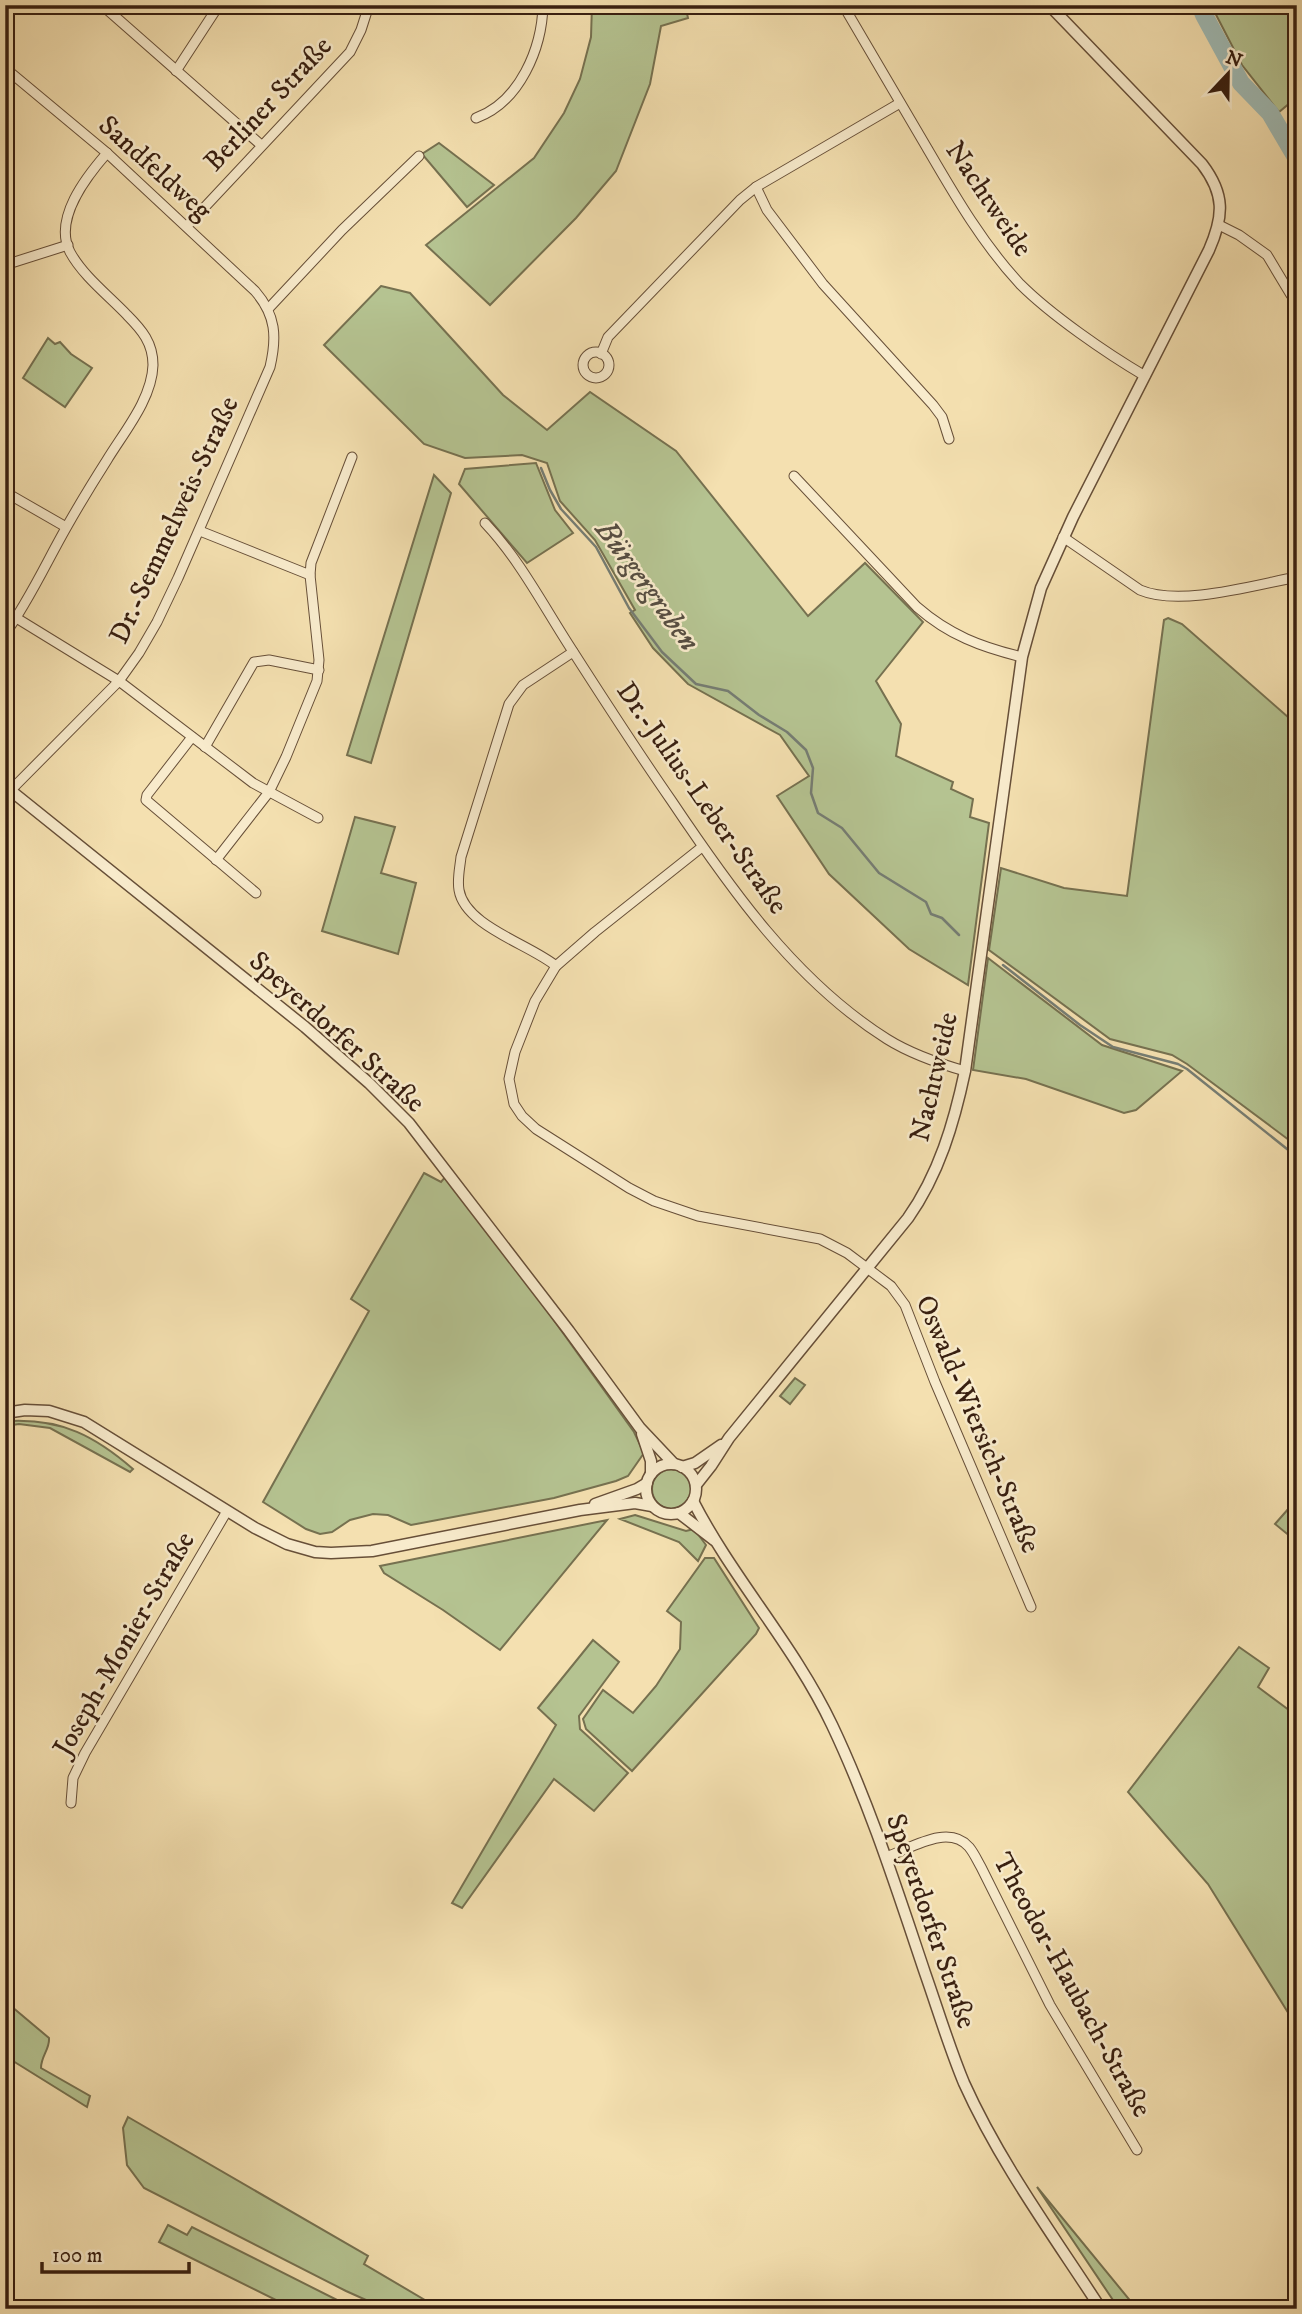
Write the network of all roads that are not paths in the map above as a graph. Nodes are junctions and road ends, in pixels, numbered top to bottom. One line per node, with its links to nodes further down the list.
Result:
1 (102, 5): 8 (street)
2 (219, 5): 8 (street)
3 (369, 5): 11 (street, Berliner Straße)
4 (544, 5): 10 (street)
5 (843, 5): 9 (street, Nachtweide)
6 (1049, 5): 15 (street, Nachtweide)
7 (5, 68): 12 (street, Sandfeldweg)
8 (176, 71): 11 (street)
9 (900, 103): 14 (street); 22 (street, Nachtweide)
10 (476, 118)
11 (261, 145): 16 (street, Berliner Straße)
12 (107, 153): 16 (street, Sandfeldweg); 17 (street)
13 (419, 156): 20 (street)
14 (756, 187): 21 (street); 23 (street)
15 (1219, 225): 19 (street); 22 (street, Nachtweide)
16 (187, 226): 20 (street, Sandfeldweg)
17 (68, 245): 18 (street); 28 (street)
18 (5, 265)
19 (1297, 298)
20 (269, 308): 29 (street, Dr.-Semmelweis-Straße)
21 (601, 354)
22 (1144, 376): 30 (street, Nachtweide)
23 (949, 439)
24 (352, 457): 31 (street)
25 (794, 476): 37 (street)
26 (5, 492): 28 (street)
27 (485, 523): 36 (street, Dr.-Julius-Leber-Straße)
28 (66, 527): 34 (street)
29 (200, 531): 31 (street); 39 (street, Dr.-Semmelweis-Straße)
30 (1063, 537): 32 (street); 37 (street, Nachtweide)
31 (310, 575): 38 (street)
32 (1297, 577)
33 (5, 611): 34 (street)
34 (17, 618): 35 (street); 39 (street)
35 (5, 634)
36 (573, 652): 45 (street, Dr.-Julius-Leber-Straße); 48 (street)
37 (1022, 657): 49 (street, Nachtweide)
38 (319, 670): 41 (street); 43 (street)
39 (119, 681): 40 (street); 42 (street, Dr.-Semmelweis-Straße)
40 (192, 737): 41 (street); 46 (street)
41 (205, 747): 43 (street)
42 (7, 791): 52 (street, Speyerdorfer Straße)
43 (269, 792): 44 (street); 46 (street)
44 (318, 818)
45 (702, 847): 48 (street, Oswald-Wiersich-Straße); 49 (street, Dr.-Julius-Leber-Straße)
46 (216, 860): 47 (street)
47 (256, 893)
48 (556, 966): 50 (street, Oswald-Wiersich-Straße)
49 (965, 1071): 50 (street, Nachtweide)
50 (869, 1268): 53 (street, Nachtweide); 63 (street, Oswald-Wiersich-Straße)
51 (5, 1413): 60 (street)
52 (640, 1428): 54 (street, Speyerdorfer Straße); 55 (street, Speyerdorfer Straße)
53 (729, 1438): 54 (street, Nachtweide); 56 (street, Nachtweide)
54 (678, 1466): 55 (street); 56 (street)
55 (649, 1478): 58 (street); 59 (street)
56 (695, 1485): 57 (street)
57 (693, 1501): 61 (street); 62 (street, Speyerdorfer Straße)
58 (652, 1506): 59 (street); 61 (street)
59 (580, 1510): 60 (street)
60 (227, 1511): 64 (street, Joseph-Monier-Straße)
61 (679, 1513): 62 (street, Speyerdorfer Straße)
62 (721, 1547): 65 (street, Speyerdorfer Straße)
63 (1031, 1607)
64 (71, 1803)
65 (886, 1857): 66 (street, Theodor-Haubach-Straße); 67 (street, Speyerdorfer Straße)
66 (1137, 2150)
67 (1101, 2309)

